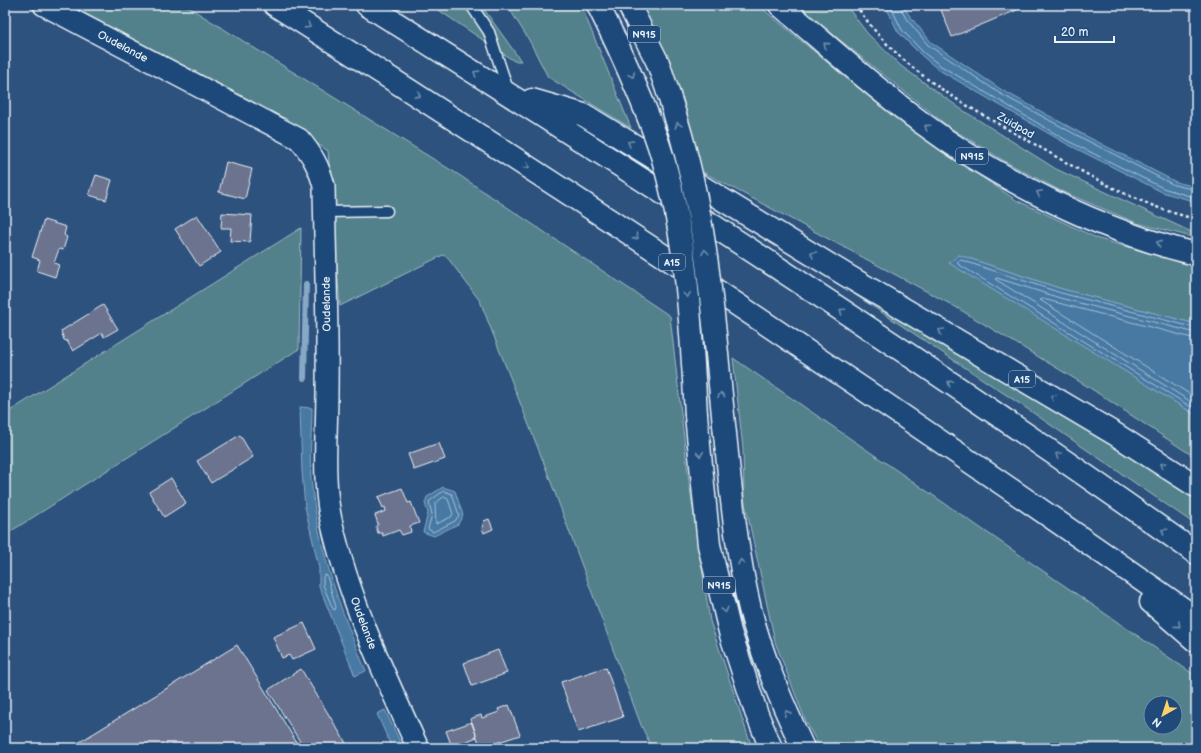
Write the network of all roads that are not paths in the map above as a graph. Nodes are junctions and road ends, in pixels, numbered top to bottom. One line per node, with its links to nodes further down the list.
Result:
1 (44, 5): 10 (street, Oudelande)
2 (275, 5): 13 (main road, A15, one-way to 13)
3 (367, 5): 8 (main road, A15, one-way to 3)
4 (471, 5): 8 (lane)
5 (598, 5): 18 (main road, N915, one-way to 18, bridge)
6 (629, 5): 19 (main road, N915, one-way to 6, bridge)
7 (780, 5): 11 (main road, N915, one-way to 7)
8 (509, 94): 12 (main road, A15, one-way to 8); 14 (main road, A15, one-way to 8)
9 (387, 211): 10 (lane)
10 (324, 212): 17 (street, Oudelande)
11 (1196, 254)
12 (1196, 486)
13 (1064, 526): 15 (main road, A15); 16 (main road, A15, one-way to 16)
14 (1196, 553)
15 (1196, 618)
16 (1196, 641)
17 (418, 748)
18 (771, 748)
19 (803, 748)

